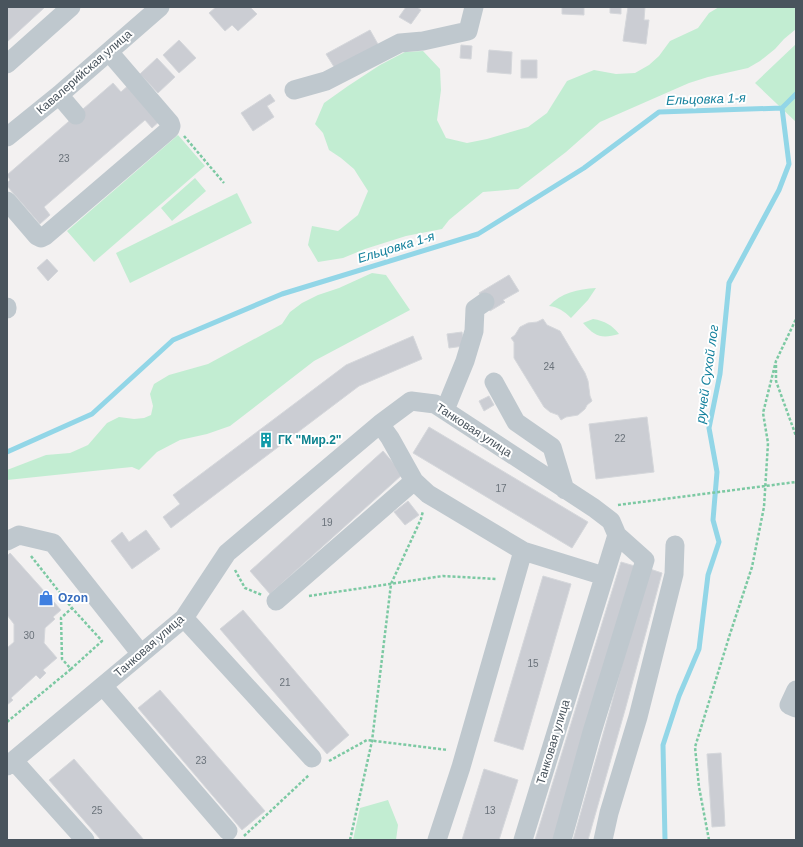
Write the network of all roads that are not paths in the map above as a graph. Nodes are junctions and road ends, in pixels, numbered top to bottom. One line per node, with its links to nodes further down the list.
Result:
1 (71, 7): 5 (street)
2 (160, 7): 4 (street, Кавалерийская улица)
3 (474, 7): 6 (street)
4 (109, 52): 7 (street, Кавалерийская улица); 10 (street)
5 (7, 64)
6 (294, 90)
7 (59, 95): 8 (street); 9 (street, Кавалерийская улица)
8 (76, 115)
9 (7, 137)
10 (7, 200)
11 (485, 302): 13 (street)
12 (494, 382): 16 (street)
13 (445, 410): 14 (street, Танковая улица); 16 (street, Танковая улица)
14 (380, 424): 15 (street); 23 (street, Танковая улица)
15 (414, 481): 20 (street); 22 (street)
16 (565, 490): 17 (street, Танковая улица)
17 (617, 535): 21 (street, Танковая улица); 34 (street)
18 (7, 541): 24 (street)
19 (675, 545): 35 (street)
20 (523, 551): 21 (street); 32 (street)
21 (604, 576): 33 (street, Танковая улица)
22 (276, 601)
23 (184, 618): 24 (street, Танковая улица); 29 (street)
24 (141, 654): 25 (street, Танковая улица)
25 (103, 686): 28 (street, Танковая улица); 30 (street)
26 (796, 690): 27 (street)
27 (796, 708)
28 (10, 763): 31 (street)
29 (316, 765)
30 (234, 835)
31 (85, 840)
32 (437, 840)
33 (523, 840)
34 (562, 840)
35 (603, 840)

